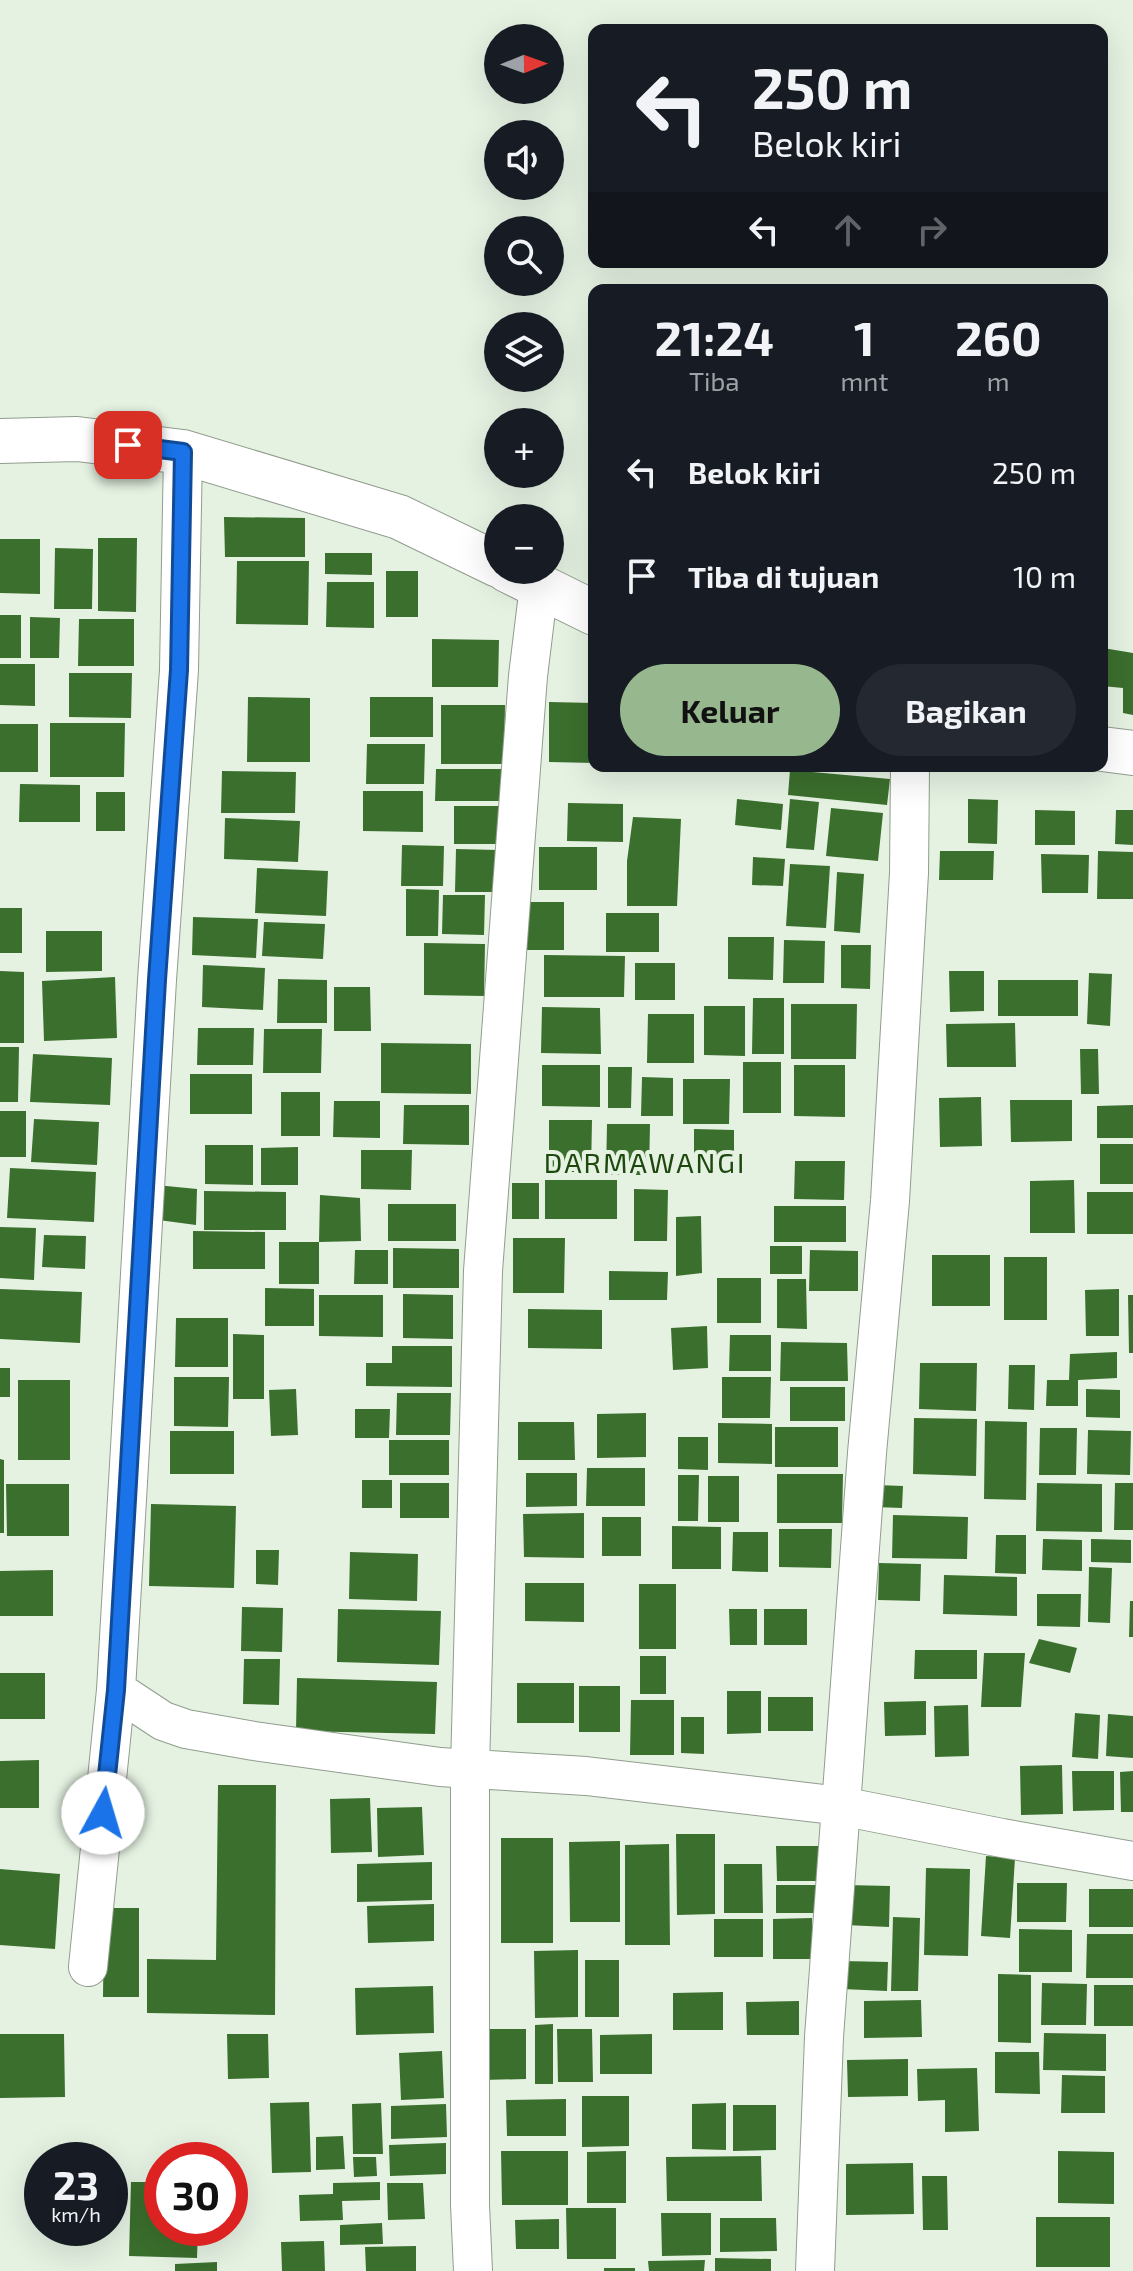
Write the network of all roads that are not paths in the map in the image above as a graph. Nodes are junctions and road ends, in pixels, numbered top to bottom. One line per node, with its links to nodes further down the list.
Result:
1 (0, 441): 2 (street)
2 (183, 452): 3 (street); 10 (street)
3 (484, 558)
4 (523, 584): 11 (street)
5 (535, 584): 6 (street)
6 (588, 610)
7 (1108, 750): 8 (street)
8 (1133, 753)
9 (910, 772): 12 (street)
10 (116, 1690): 11 (street); 14 (street)
11 (470, 1769): 12 (street); 15 (street)
12 (841, 1806): 13 (street); 16 (street)
13 (1133, 1861)
14 (88, 1967)
15 (473, 2271)
16 (815, 2271)

